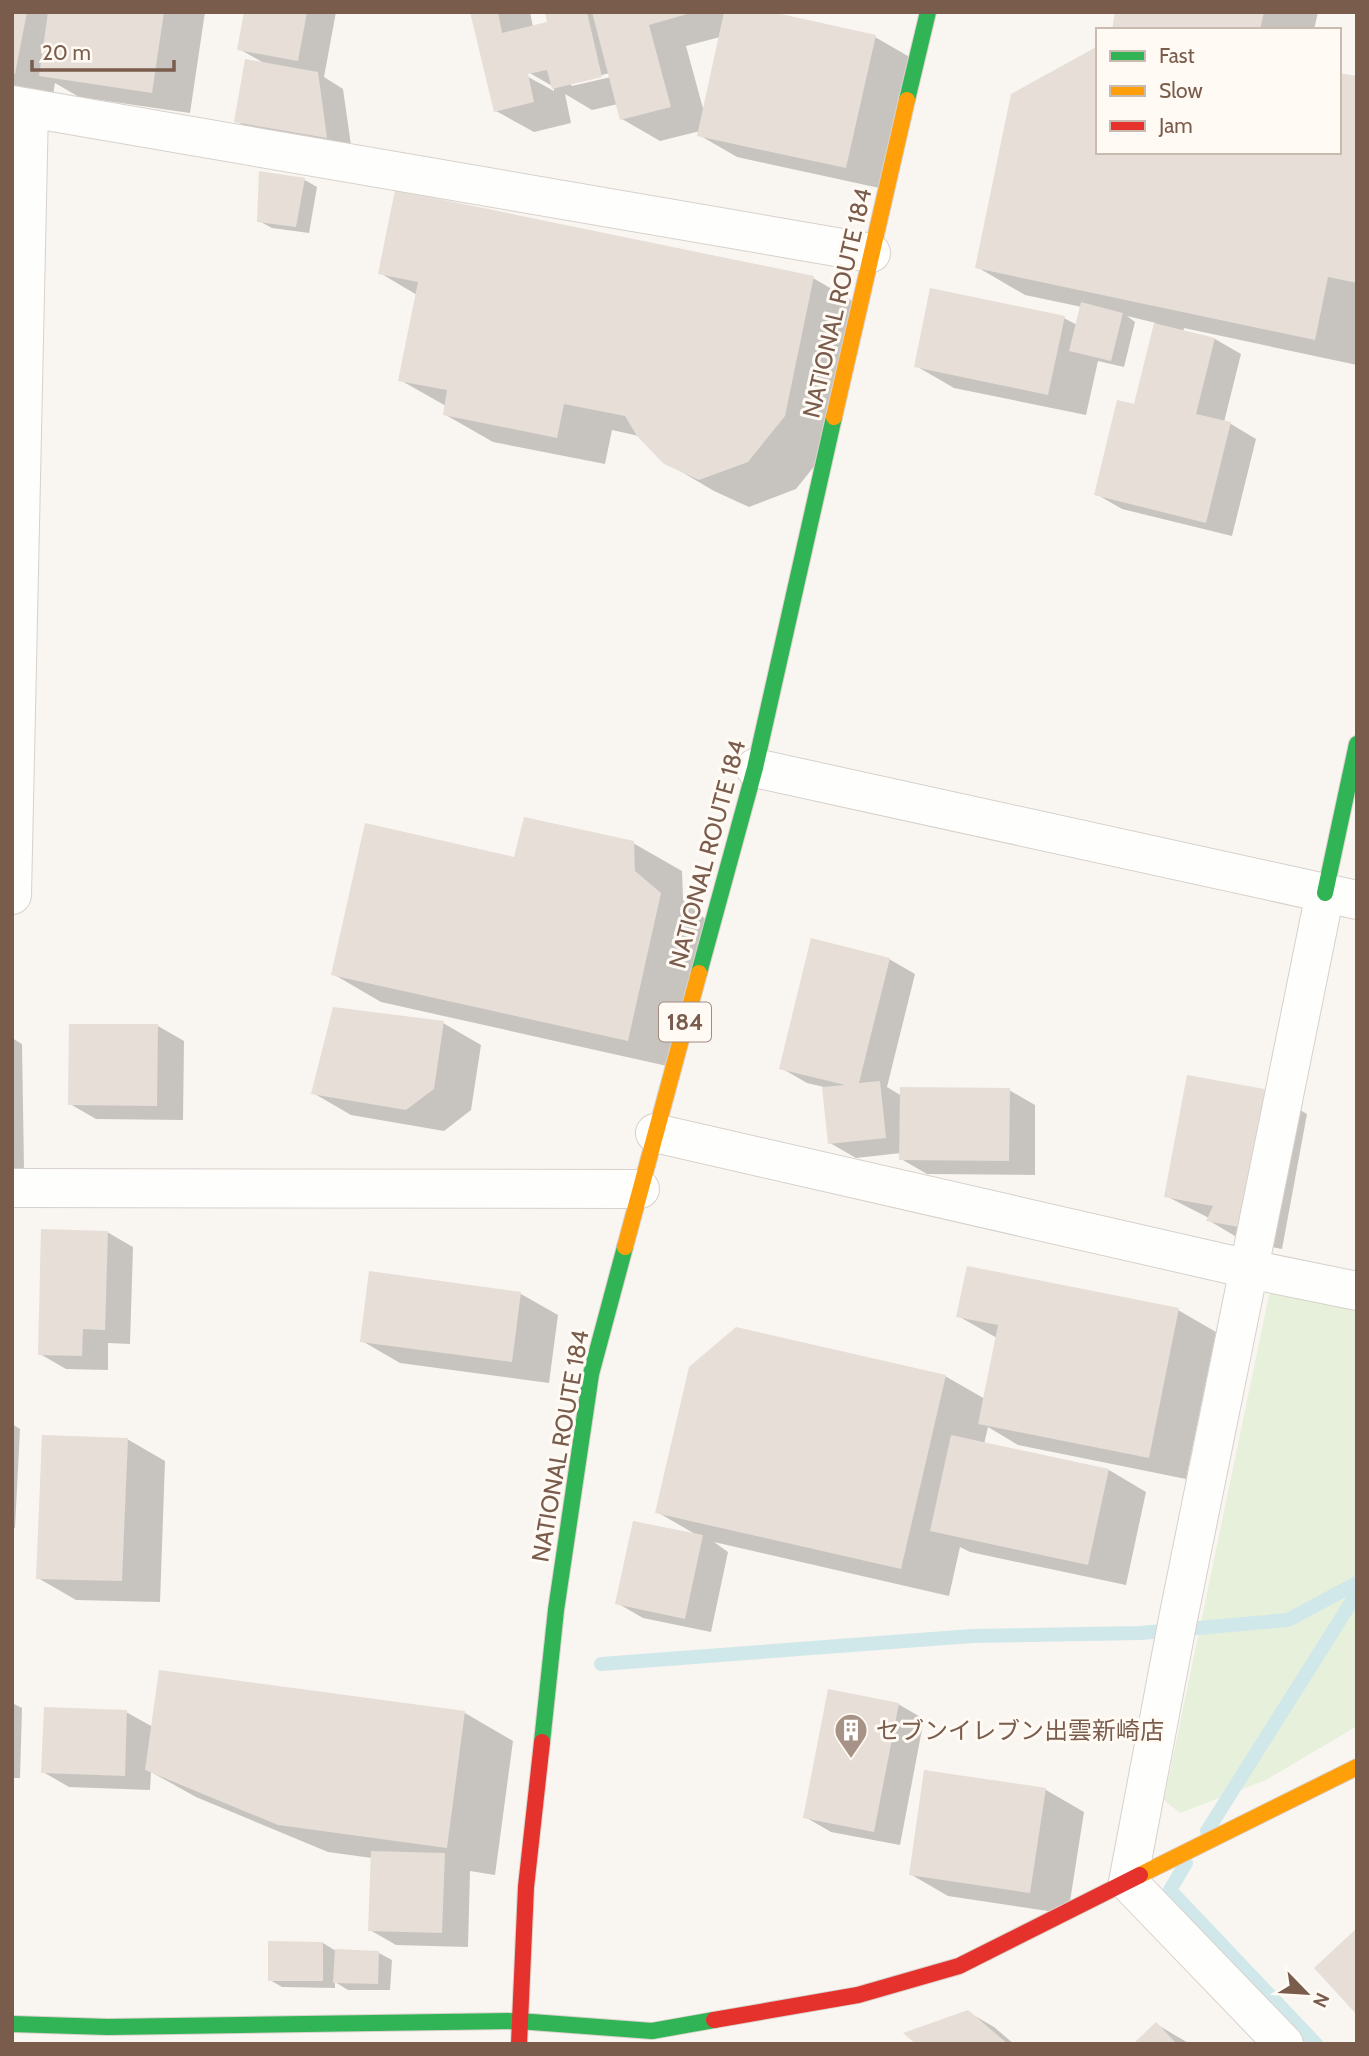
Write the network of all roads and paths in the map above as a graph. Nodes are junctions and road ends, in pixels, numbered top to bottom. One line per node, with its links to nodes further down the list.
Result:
1 (928, 12): 3 (main road, NATIONAL ROUTE 184 / 184)
2 (21, 107): 3 (street); 6 (street)
3 (871, 253): 5 (main road, NATIONAL ROUTE 184 / 184)
4 (1357, 744): 7 (main road)
5 (755, 768): 7 (street); 8 (main road, NATIONAL ROUTE 184 / 184)
6 (12, 895)
7 (1341, 897): 11 (street)
8 (655, 1133): 10 (main road, NATIONAL ROUTE 184 / 184); 11 (street)
9 (12, 1188): 10 (street)
10 (640, 1189): 15 (main road, NATIONAL ROUTE 184 / 184)
11 (1249, 1269): 12 (street); 14 (street)
12 (1357, 1291)
13 (1357, 1767): 14 (main road)
14 (1128, 1882): 15 (main road); 18 (street)
15 (518, 2021): 16 (main road); 17 (main road, NATIONAL ROUTE 184 / 184)
16 (12, 2024)
17 (519, 2044)
18 (1284, 2044)

